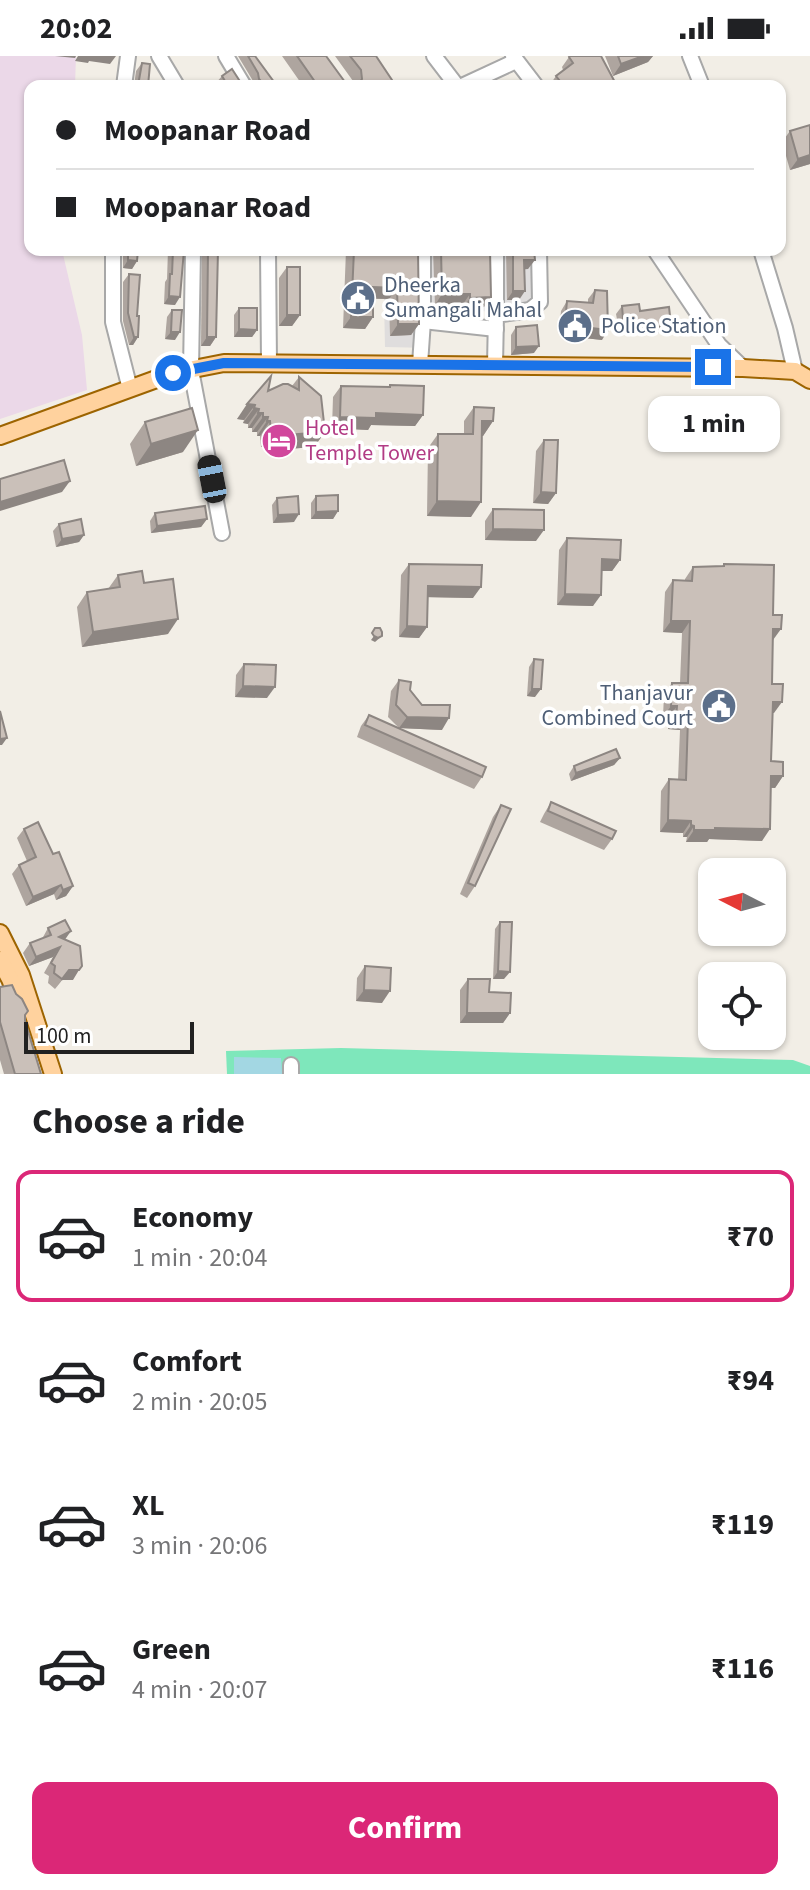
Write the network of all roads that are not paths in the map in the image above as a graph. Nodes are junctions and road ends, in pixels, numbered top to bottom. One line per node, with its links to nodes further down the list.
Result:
1 (128, 56): 7 (street)
2 (159, 56): 8 (street)
3 (226, 56): 9 (street)
4 (434, 56): 10 (street)
5 (690, 56): 13 (street)
6 (515, 58): 11 (street); 12 (street)
7 (125, 80)
8 (173, 80)
9 (240, 80)
10 (455, 80)
11 (472, 80)
12 (532, 80)
13 (700, 80)
14 (113, 256): 30 (street)
15 (193, 256): 28 (street)
16 (268, 256): 24 (street)
17 (423, 256): 22 (street)
18 (496, 256): 23 (street)
19 (539, 256): 23 (street)
20 (659, 256): 27 (street)
21 (763, 256): 29 (street)
22 (423, 321): 23 (street); 25 (street)
23 (496, 322): 26 (street)
24 (269, 363): 25 (main road); 28 (main road)
25 (420, 364): 26 (main road)
26 (495, 365): 27 (main road)
27 (743, 368): 29 (main road)
28 (191, 370): 30 (main road); 32 (street)
29 (803, 375)
30 (130, 389): 31 (main road)
31 (0, 436)
32 (222, 533)
33 (0, 933): 35 (main road)
34 (0, 960): 35 (main road)
35 (10, 979): 36 (main road); 37 (main road)
36 (41, 1074)
37 (53, 1074)

